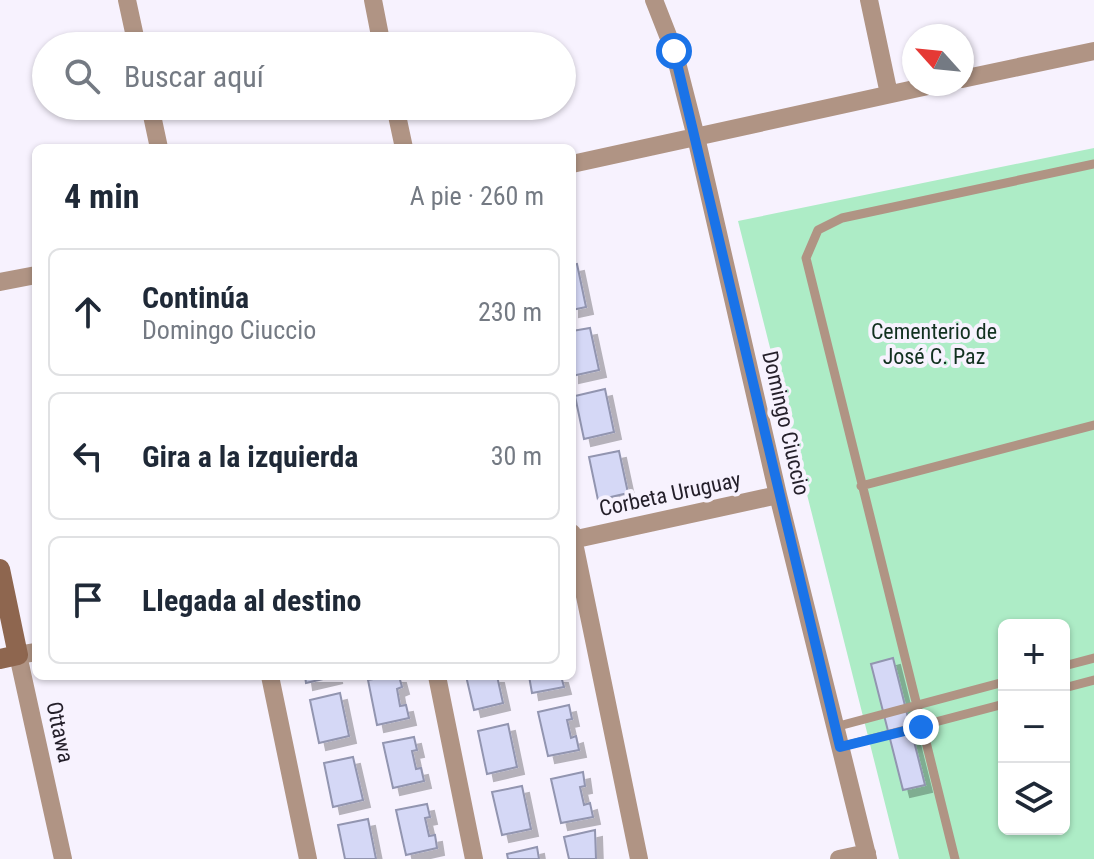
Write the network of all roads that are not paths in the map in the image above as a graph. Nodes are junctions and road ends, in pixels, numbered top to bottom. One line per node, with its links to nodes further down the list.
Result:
1 (127, 0): 5 (street)
2 (373, 0): 6 (street)
3 (654, 0): 13 (street, Domingo Ciuccio)
4 (869, 0): 10 (street)
5 (134, 32)
6 (379, 32)
7 (1094, 51): 8 (street)
8 (974, 76)
9 (902, 91): 10 (street)
10 (889, 94): 13 (street)
11 (153, 120): 14 (street)
12 (398, 120): 15 (street)
13 (696, 137): 16 (street); 22 (street, Domingo Ciuccio)
14 (158, 144)
15 (403, 144)
16 (576, 163)
17 (1094, 164): 21 (lane)
18 (32, 276): 19 (street)
19 (0, 282)
20 (1094, 425): 21 (lane)
21 (861, 486): 34 (lane)
22 (778, 495): 23 (street, Corbeta Uruguay); 36 (street, Domingo Ciuccio)
23 (576, 537)
24 (576, 557): 43 (street)
25 (0, 569): 26 (street, Ottawa)
26 (18, 655): 40 (street, Ottawa)
27 (1094, 658): 28 (lane)
28 (1070, 664)
29 (271, 680): 41 (street)
30 (438, 680): 42 (street)
31 (1094, 680): 33 (lane)
32 (998, 684): 34 (lane)
33 (1070, 686)
34 (916, 705): 36 (lane); 37 (lane)
35 (998, 706): 37 (lane)
36 (835, 727): 38 (street, Domingo Ciuccio)
37 (921, 727): 38 (lane); 45 (lane)
38 (840, 747): 39 (street, Domingo Ciuccio)
39 (867, 856): 44 (street)
40 (63, 859)
41 (308, 859)
42 (474, 859)
43 (639, 859)
44 (839, 859)
45 (955, 859)

